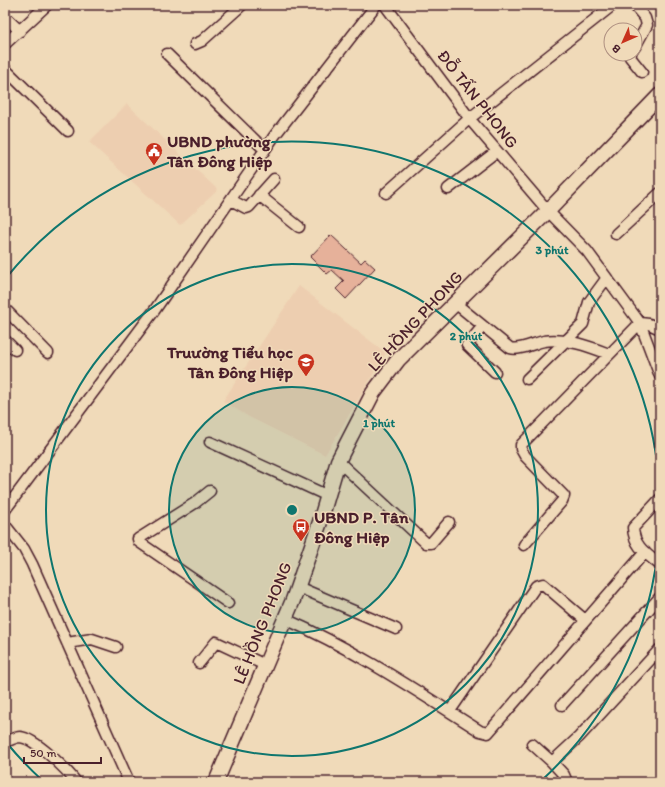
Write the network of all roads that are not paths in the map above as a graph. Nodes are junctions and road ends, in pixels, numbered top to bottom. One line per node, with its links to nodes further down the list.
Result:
1 (47, 5): 8 (street)
2 (242, 5): 11 (street)
3 (376, 5): 19 (street)
4 (385, 5): 17 (street, ĐỖ TẤN PHONG)
5 (613, 5): 17 (street)
6 (634, 5): 9 (street)
7 (5, 17): 8 (street)
8 (20, 31): 10 (street)
9 (643, 32)
10 (5, 44)
11 (195, 44)
12 (167, 54): 19 (street)
13 (633, 62): 15 (street)
14 (5, 69): 18 (street)
15 (642, 72)
16 (660, 95): 27 (main road, LÊ HỒNG PHONG)
17 (470, 118): 20 (street, ĐỖ TẤN PHONG); 23 (street)
18 (68, 131)
19 (265, 150): 26 (street)
20 (497, 151): 22 (street); 27 (street, ĐỖ TẤN PHONG)
21 (274, 179): 25 (street)
22 (448, 189)
23 (386, 193)
24 (660, 193): 29 (street)
25 (260, 195): 26 (street); 28 (street)
26 (231, 200): 49 (street)
27 (548, 211): 30 (street, ĐỖ TẤN PHONG); 31 (main road, LÊ HỒNG PHONG)
28 (299, 227)
29 (616, 234)
30 (606, 279): 33 (street, ĐỖ TẤN PHONG); 37 (street)
31 (456, 303): 34 (street); 45 (main road, LÊ HỒNG PHONG)
32 (5, 309): 39 (street)
33 (640, 323): 35 (street); 40 (street); 42 (street, ĐỖ TẤN PHONG)
34 (483, 326): 37 (street); 41 (street)
35 (658, 328)
36 (5, 340): 38 (street)
37 (565, 340): 40 (street); 43 (street)
38 (15, 350)
39 (48, 353)
40 (609, 354): 52 (street)
41 (495, 372)
42 (660, 376)
43 (528, 379)
44 (210, 442): 47 (street)
45 (338, 461): 47 (main road, LÊ HỒNG PHONG); 50 (street)
46 (210, 490): 57 (street)
47 (328, 496): 55 (main road, LÊ HỒNG PHONG)
48 (660, 499): 53 (street)
49 (5, 510)
50 (449, 522)
51 (5, 525): 61 (street)
52 (524, 545)
53 (645, 552): 54 (street); 59 (street)
54 (660, 566)
55 (298, 587): 58 (main road, LÊ HỒNG PHONG); 60 (street)
56 (660, 597): 66 (street)
57 (228, 603)
58 (285, 619): 65 (main road, LÊ HỒNG PHONG); 67 (street)
59 (585, 620): 67 (street); 67 (street)
60 (396, 629)
61 (67, 643): 62 (street); 72 (street)
62 (116, 646)
63 (660, 649): 70 (street)
64 (199, 663): 65 (street)
65 (265, 665): 73 (main road, LÊ HỒNG PHONG)
66 (562, 705)
67 (450, 711)
68 (5, 742): 71 (street)
69 (532, 744): 70 (street)
70 (552, 762): 74 (street)
71 (76, 782)
72 (129, 782)
73 (216, 782)
74 (567, 782)

